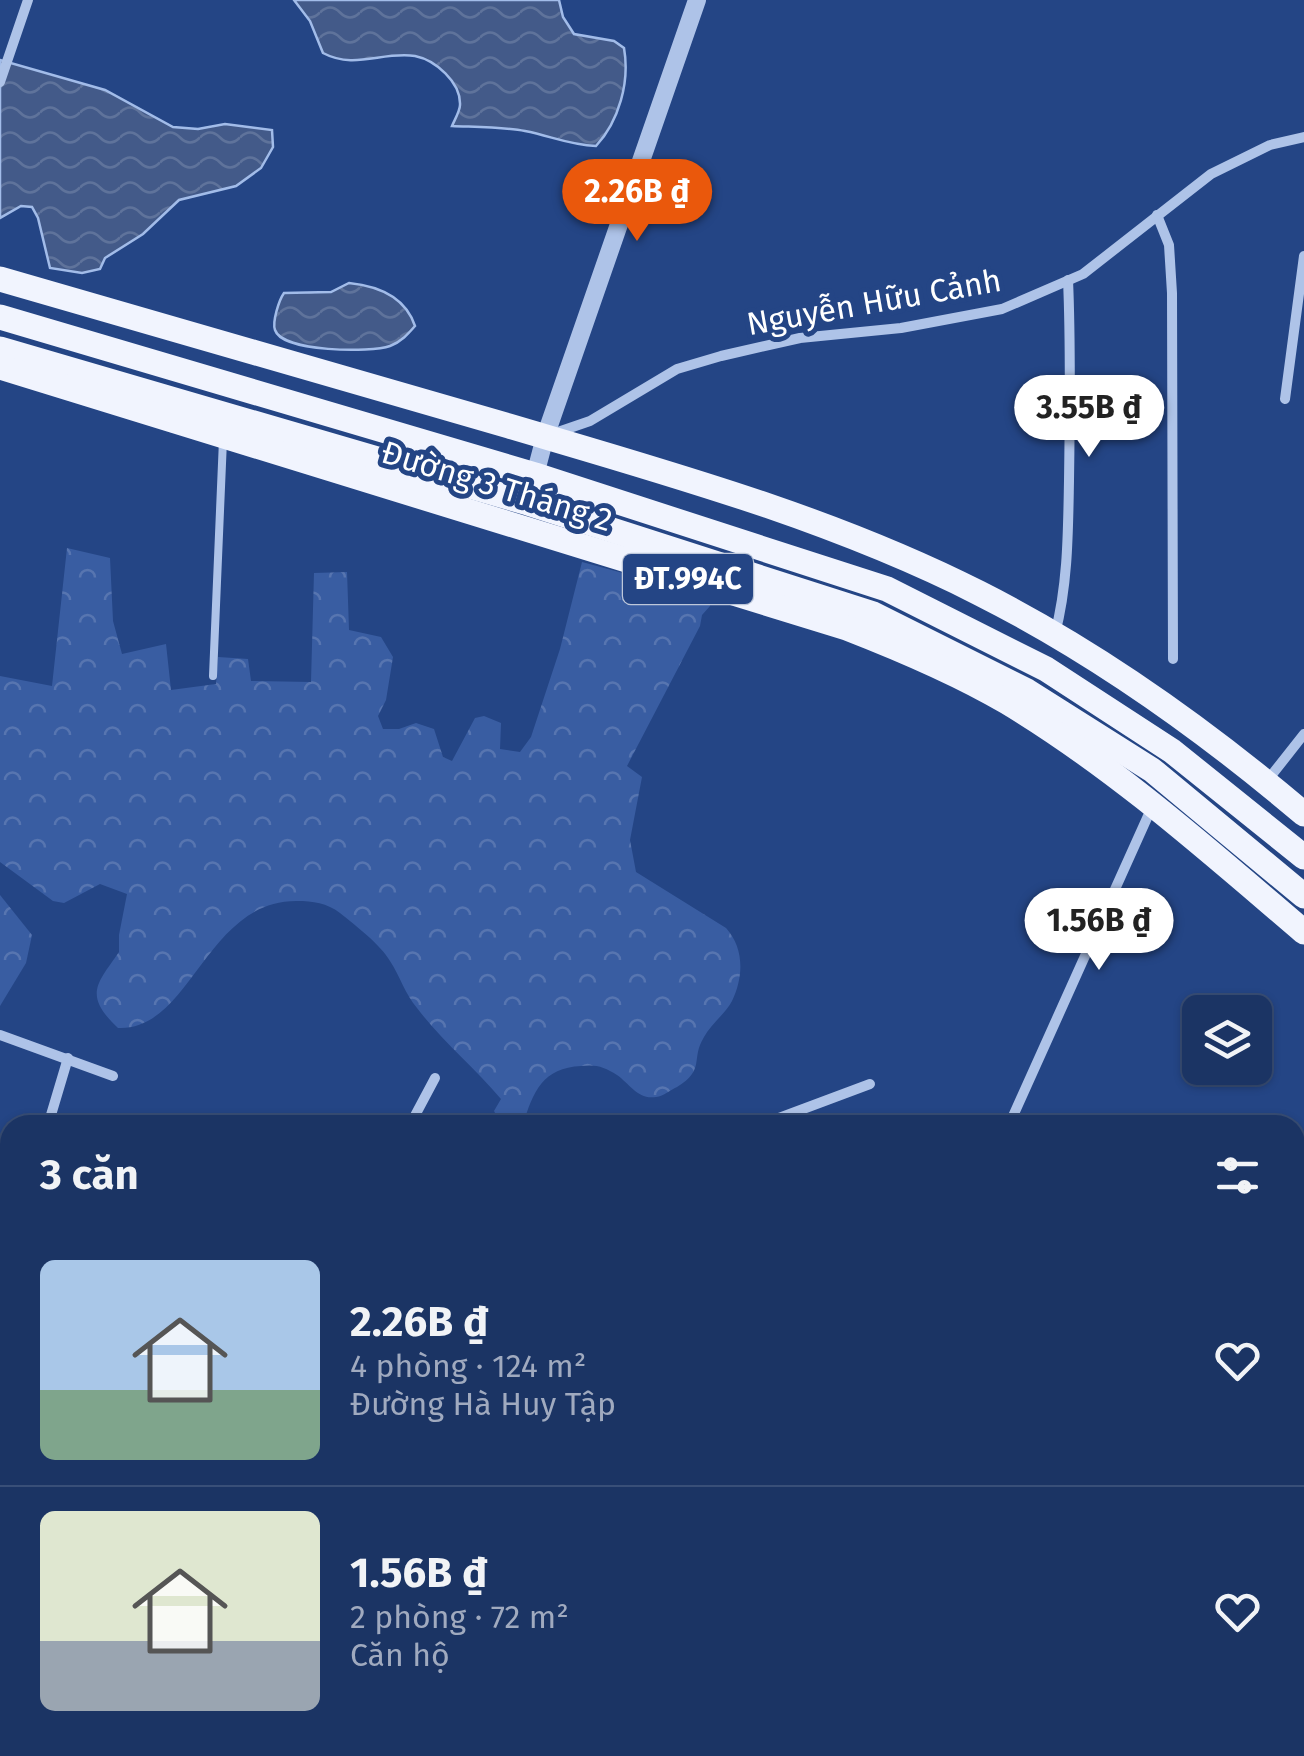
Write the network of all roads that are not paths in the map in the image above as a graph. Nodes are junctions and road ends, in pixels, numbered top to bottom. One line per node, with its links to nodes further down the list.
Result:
1 (28, 0): 3 (street)
2 (697, 0): 14 (street)
3 (0, 82)
4 (1304, 137): 5 (street, Nguyễn Hữu Cảnh)
5 (1156, 215): 8 (street, Nguyễn Hữu Cảnh); 19 (street)
6 (1304, 256): 12 (street)
7 (0, 278): 14 (main road, Đường 3 Tháng 2)
8 (1068, 280): 14 (street, Nguyễn Hữu Cảnh); 18 (street)
9 (0, 318): 15 (main road, Đường 3 Tháng 2 / ĐT.994C)
10 (0, 349): 16 (main road, Đường 3 Tháng 2 / ĐT.994C)
11 (0, 367): 13 (main road, Đường 3 Tháng 2 / ĐT.994C)
12 (1284, 399)
13 (223, 435): 17 (main road, Đường 3 Tháng 2 / ĐT.994C); 20 (lane)
14 (545, 437): 15 (street); 18 (main road, Đường 3 Tháng 2)
15 (535, 475): 16 (main road); 25 (main road, Đường 3 Tháng 2 / ĐT.994C)
16 (528, 503): 17 (main road); 26 (main road, Đường 3 Tháng 2 / ĐT.994C)
17 (521, 528): 23 (main road, Đường 3 Tháng 2 / ĐT.994C)
18 (1054, 635): 22 (main road, Đường 3 Tháng 2)
19 (1173, 659)
20 (213, 676)
21 (1304, 734): 22 (street)
22 (1266, 782): 24 (main road, Đường 3 Tháng 2)
23 (1154, 804): 27 (main road, Đường 3 Tháng 2 / ĐT.994C); 36 (street)
24 (1304, 814)
25 (1304, 856)
26 (1304, 896)
27 (1304, 932)
28 (0, 1035): 29 (street)
29 (68, 1058): 30 (street); 33 (street)
30 (113, 1076)
31 (435, 1078): 34 (street)
32 (870, 1084): 35 (street)
33 (51, 1115)
34 (415, 1115)
35 (786, 1115)
36 (1014, 1115)

